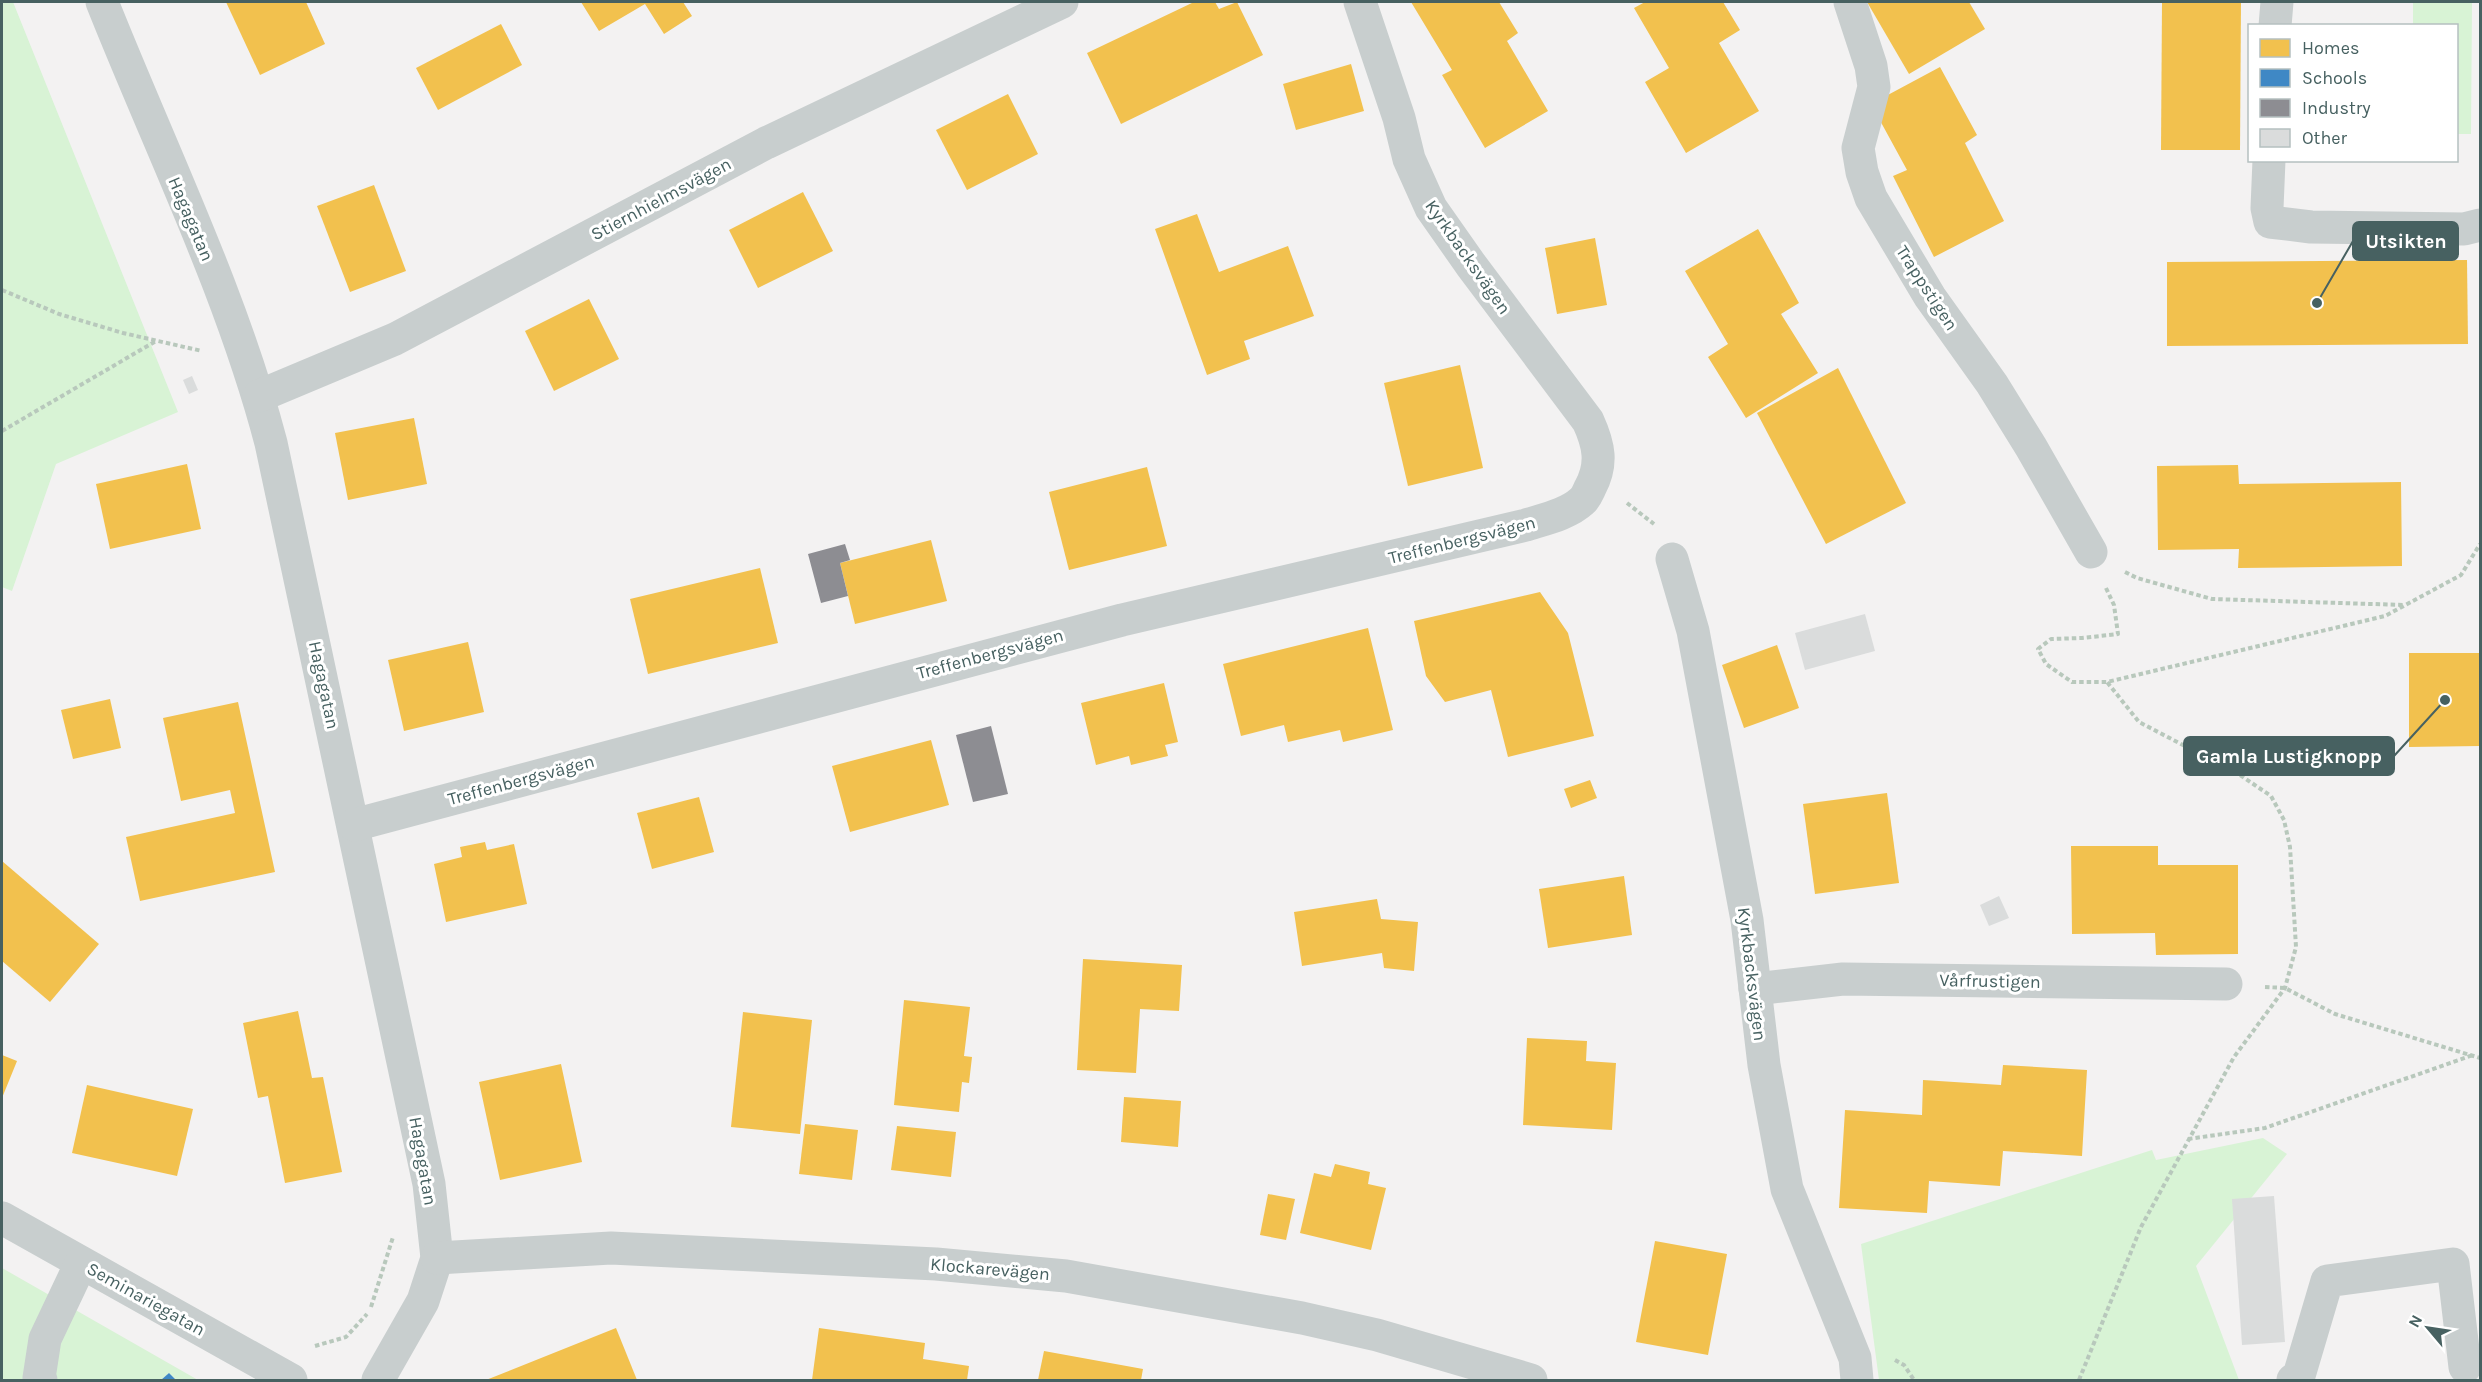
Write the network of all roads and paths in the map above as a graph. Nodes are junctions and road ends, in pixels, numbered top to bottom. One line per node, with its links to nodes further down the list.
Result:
1 (102, 2): 12 (street, Hagagatan)
2 (1062, 2): 12 (street, Stiernhielmsvägen)
3 (1360, 2): 14 (street, Kyrkbacksvägen)
4 (1850, 2): 16 (street, Trappstigen)
5 (2277, 2): 6 (street)
6 (2275, 24)
7 (2269, 162): 8 (street)
8 (2481, 225)
9 (2, 290): 10 (path)
10 (156, 340): 11 (path); 13 (path)
11 (204, 342)
12 (259, 396): 20 (street, Hagagatan)
13 (2, 431)
14 (1597, 470): 17 (path); 20 (street, Treffenbergsvägen)
15 (2481, 544): 18 (path)
16 (2091, 552): 18 (path); 19 (path)
17 (1672, 559): 23 (street, Kyrkbacksvägen)
18 (2406, 605): 19 (path)
19 (2107, 682): 22 (path)
20 (354, 825): 29 (street, Hagagatan)
21 (2226, 984): 22 (path); 23 (street, Vårfrustigen)
22 (2285, 988): 24 (path); 26 (path)
23 (1755, 989): 37 (street, Kyrkbacksvägen)
24 (2473, 1055): 25 (path); 26 (path)
25 (2481, 1058)
26 (2188, 1139): 38 (path)
27 (2, 1218): 30 (street, Seminariegatan)
28 (394, 1227): 31 (path)
29 (437, 1258): 35 (street, Hagagatan); 36 (street, Klockarevägen)
30 (81, 1263): 33 (street); 34 (street, Seminariegatan)
31 (310, 1346)
32 (2465, 1367): 39 (street)
33 (41, 1380)
34 (291, 1380)
35 (378, 1380)
36 (1531, 1380)
37 (1857, 1380)
38 (2079, 1380)
39 (2296, 1380)

